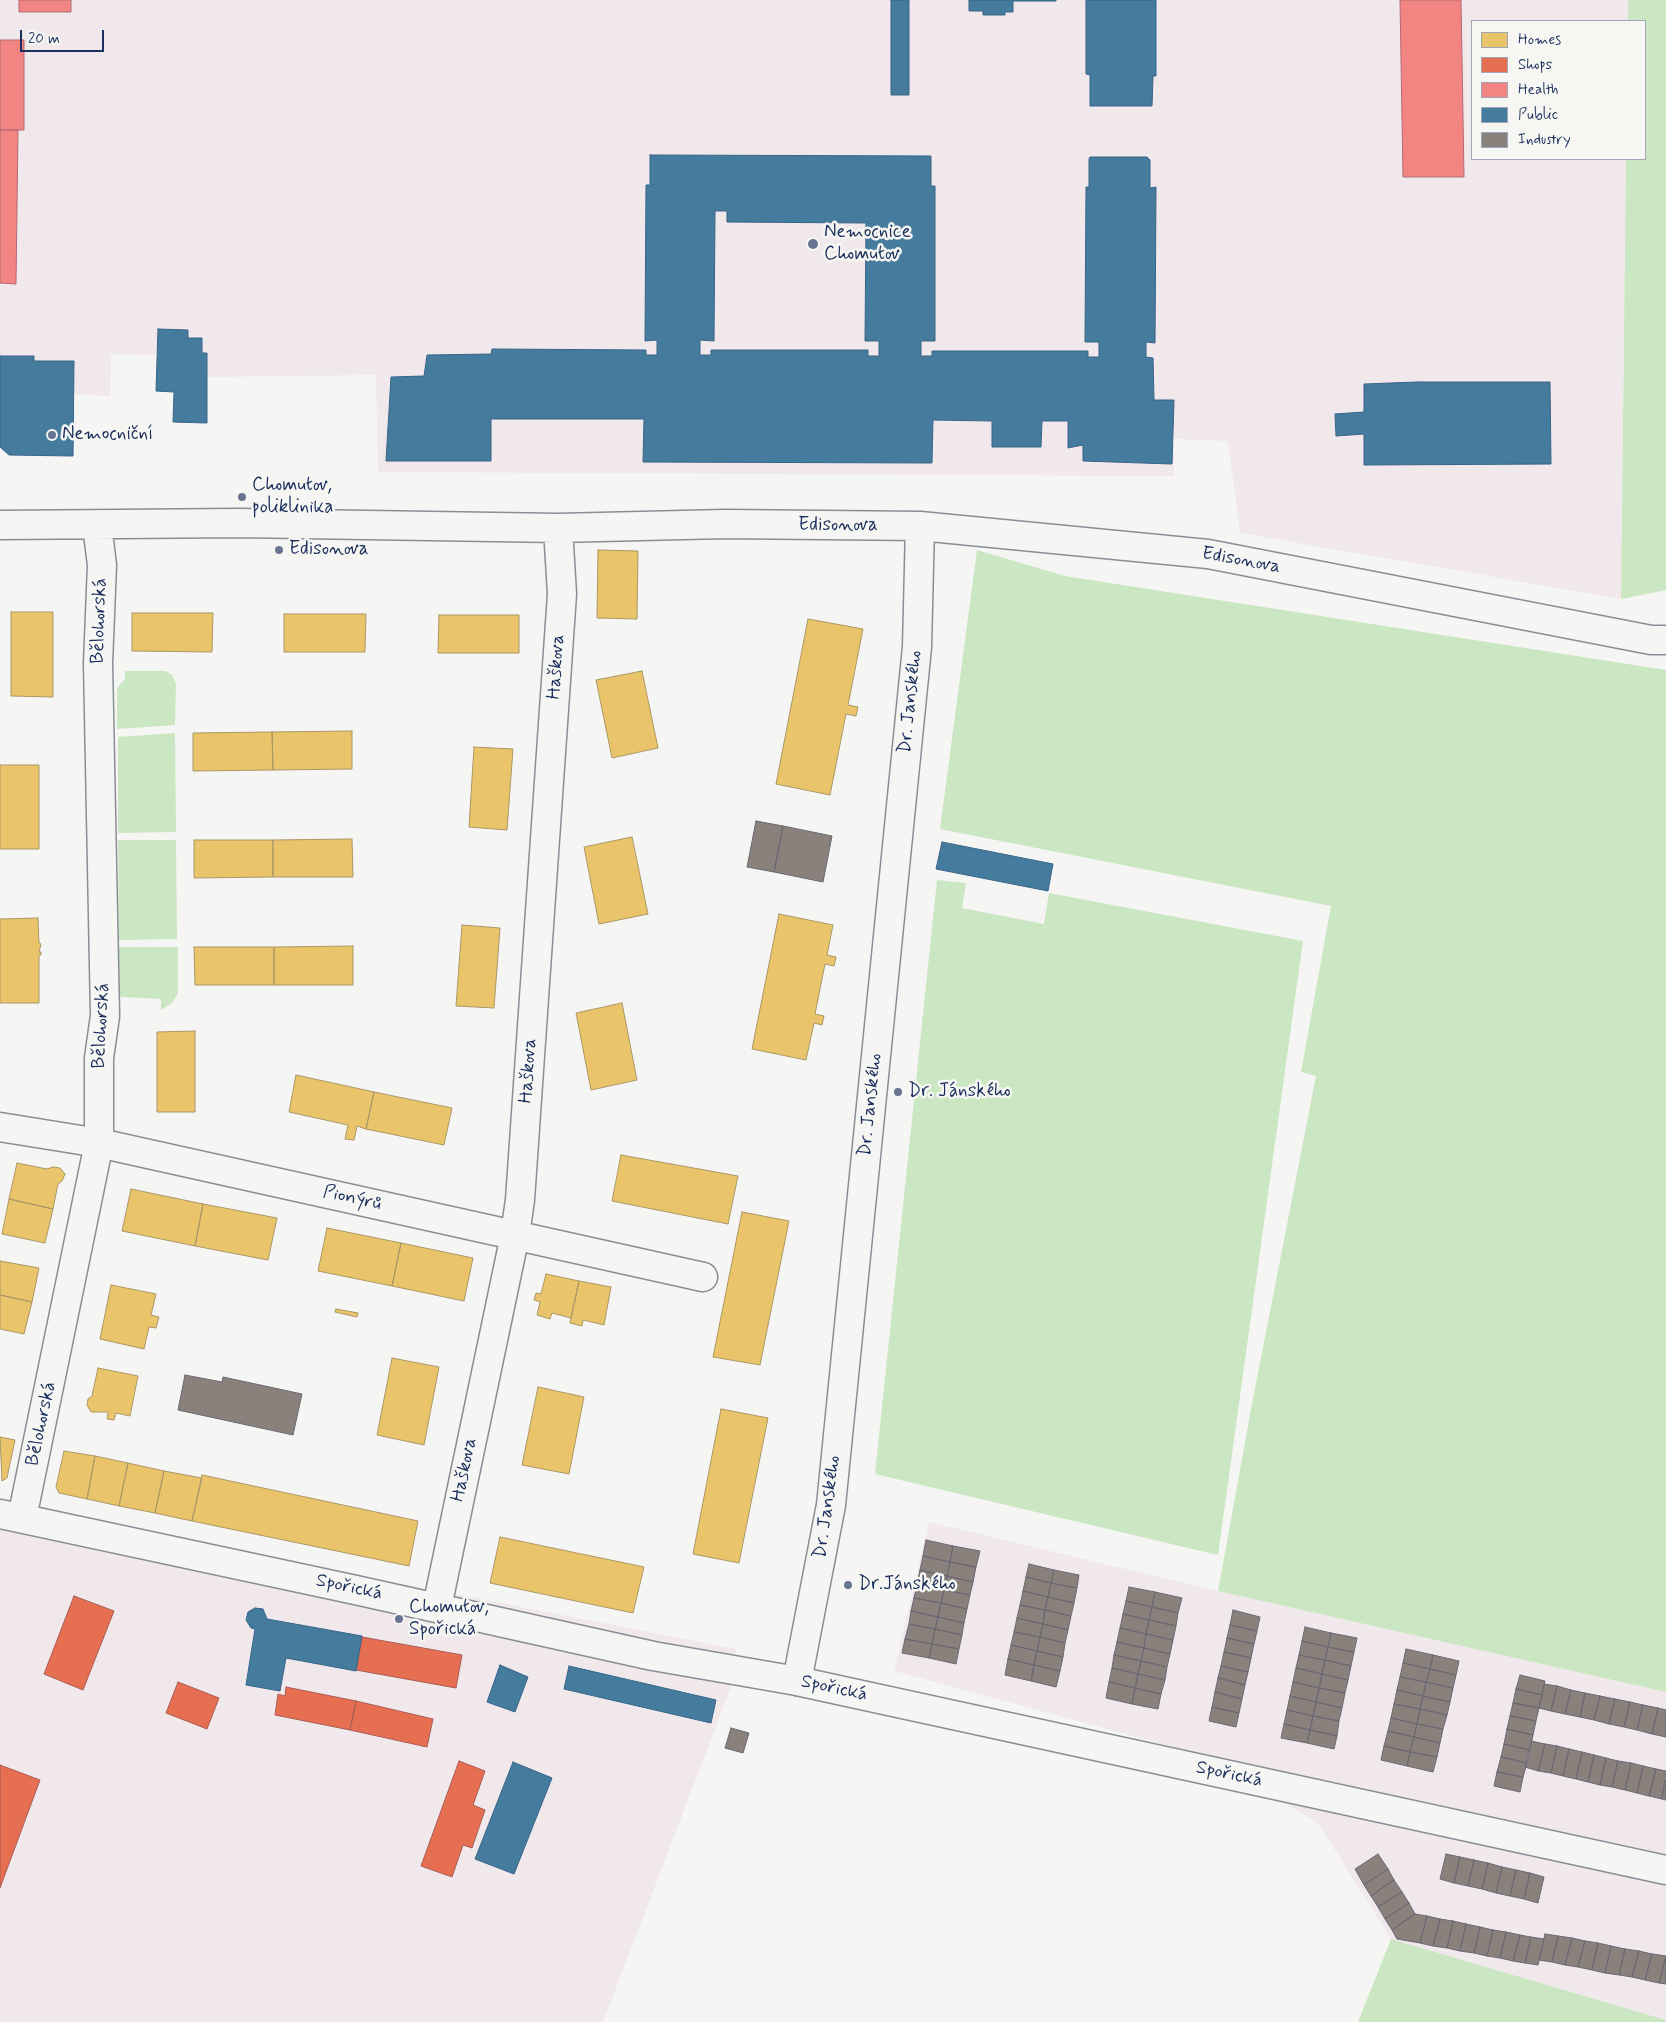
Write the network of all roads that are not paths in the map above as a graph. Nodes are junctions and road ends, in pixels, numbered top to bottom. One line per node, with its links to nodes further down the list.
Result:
1 (0, 525): 2 (street, Edisonova)
2 (98, 525): 4 (street, Edisonova); 7 (street, Bělohorská)
3 (920, 526): 4 (street, Edisonova); 5 (street, Edisonova); 12 (street, Dr. Janského)
4 (558, 528): 8 (street, Haškova)
5 (1666, 640)
6 (0, 1127): 7 (street, Pionýrů)
7 (100, 1143): 8 (street, Pionýrů); 10 (street, Bělohorská)
8 (515, 1235): 9 (street, Pionýrů); 11 (street, Haškova)
9 (703, 1277)
10 (11, 1516): 11 (street, Spořická)
11 (437, 1607): 12 (street, Spořická)
12 (797, 1681): 13 (street, Spořická)
13 (1666, 1870)

